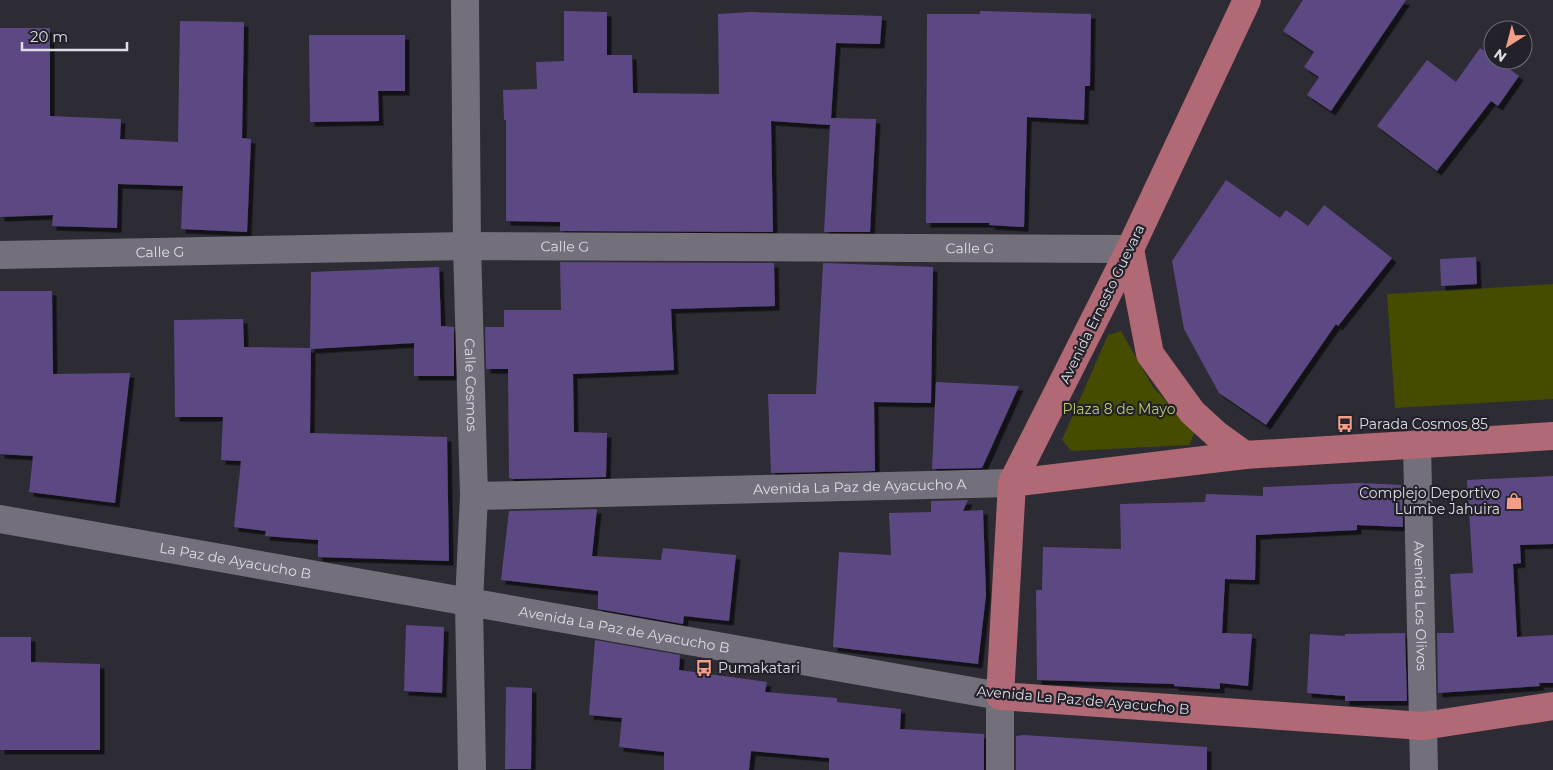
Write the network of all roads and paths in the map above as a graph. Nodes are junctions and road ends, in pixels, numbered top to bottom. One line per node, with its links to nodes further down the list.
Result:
1 (465, 0): 3 (street, Calle Cosmos)
2 (1248, 0): 4 (main road, Avenida Ernesto Guevara)
3 (467, 246): 4 (street, Calle G); 5 (street, Calle G); 10 (street, Calle Cosmos)
4 (1130, 249): 8 (main road); 9 (main road, Avenida Ernesto Guevara)
5 (0, 255)
6 (1553, 436): 7 (main road, Avenida La Paz de Ayacucho A)
7 (1417, 444): 8 (main road, Avenida La Paz de Ayacucho A); 15 (street, Avenida Los Olivos)
8 (1245, 455): 9 (main road, Avenida La Paz de Ayacucho A)
9 (1012, 483): 10 (street, Avenida La Paz de Ayacucho A); 13 (main road, Avenida Ernesto Guevara)
10 (474, 496): 12 (street, Calle Cosmos)
11 (0, 518): 12 (street, La Paz de Ayacucho B)
12 (469, 602): 13 (street, Avenida La Paz de Ayacucho B); 16 (street, Calle Cosmos)
13 (1000, 696): 15 (main road, Avenida La Paz de Ayacucho B); 17 (street, Avenida Ernesto Guevara)
14 (1553, 706): 15 (main road, Avenida La Paz de Ayacucho B)
15 (1423, 726): 18 (street, Avenida Los Olivos)
16 (472, 770)
17 (1000, 770)
18 (1424, 770)

